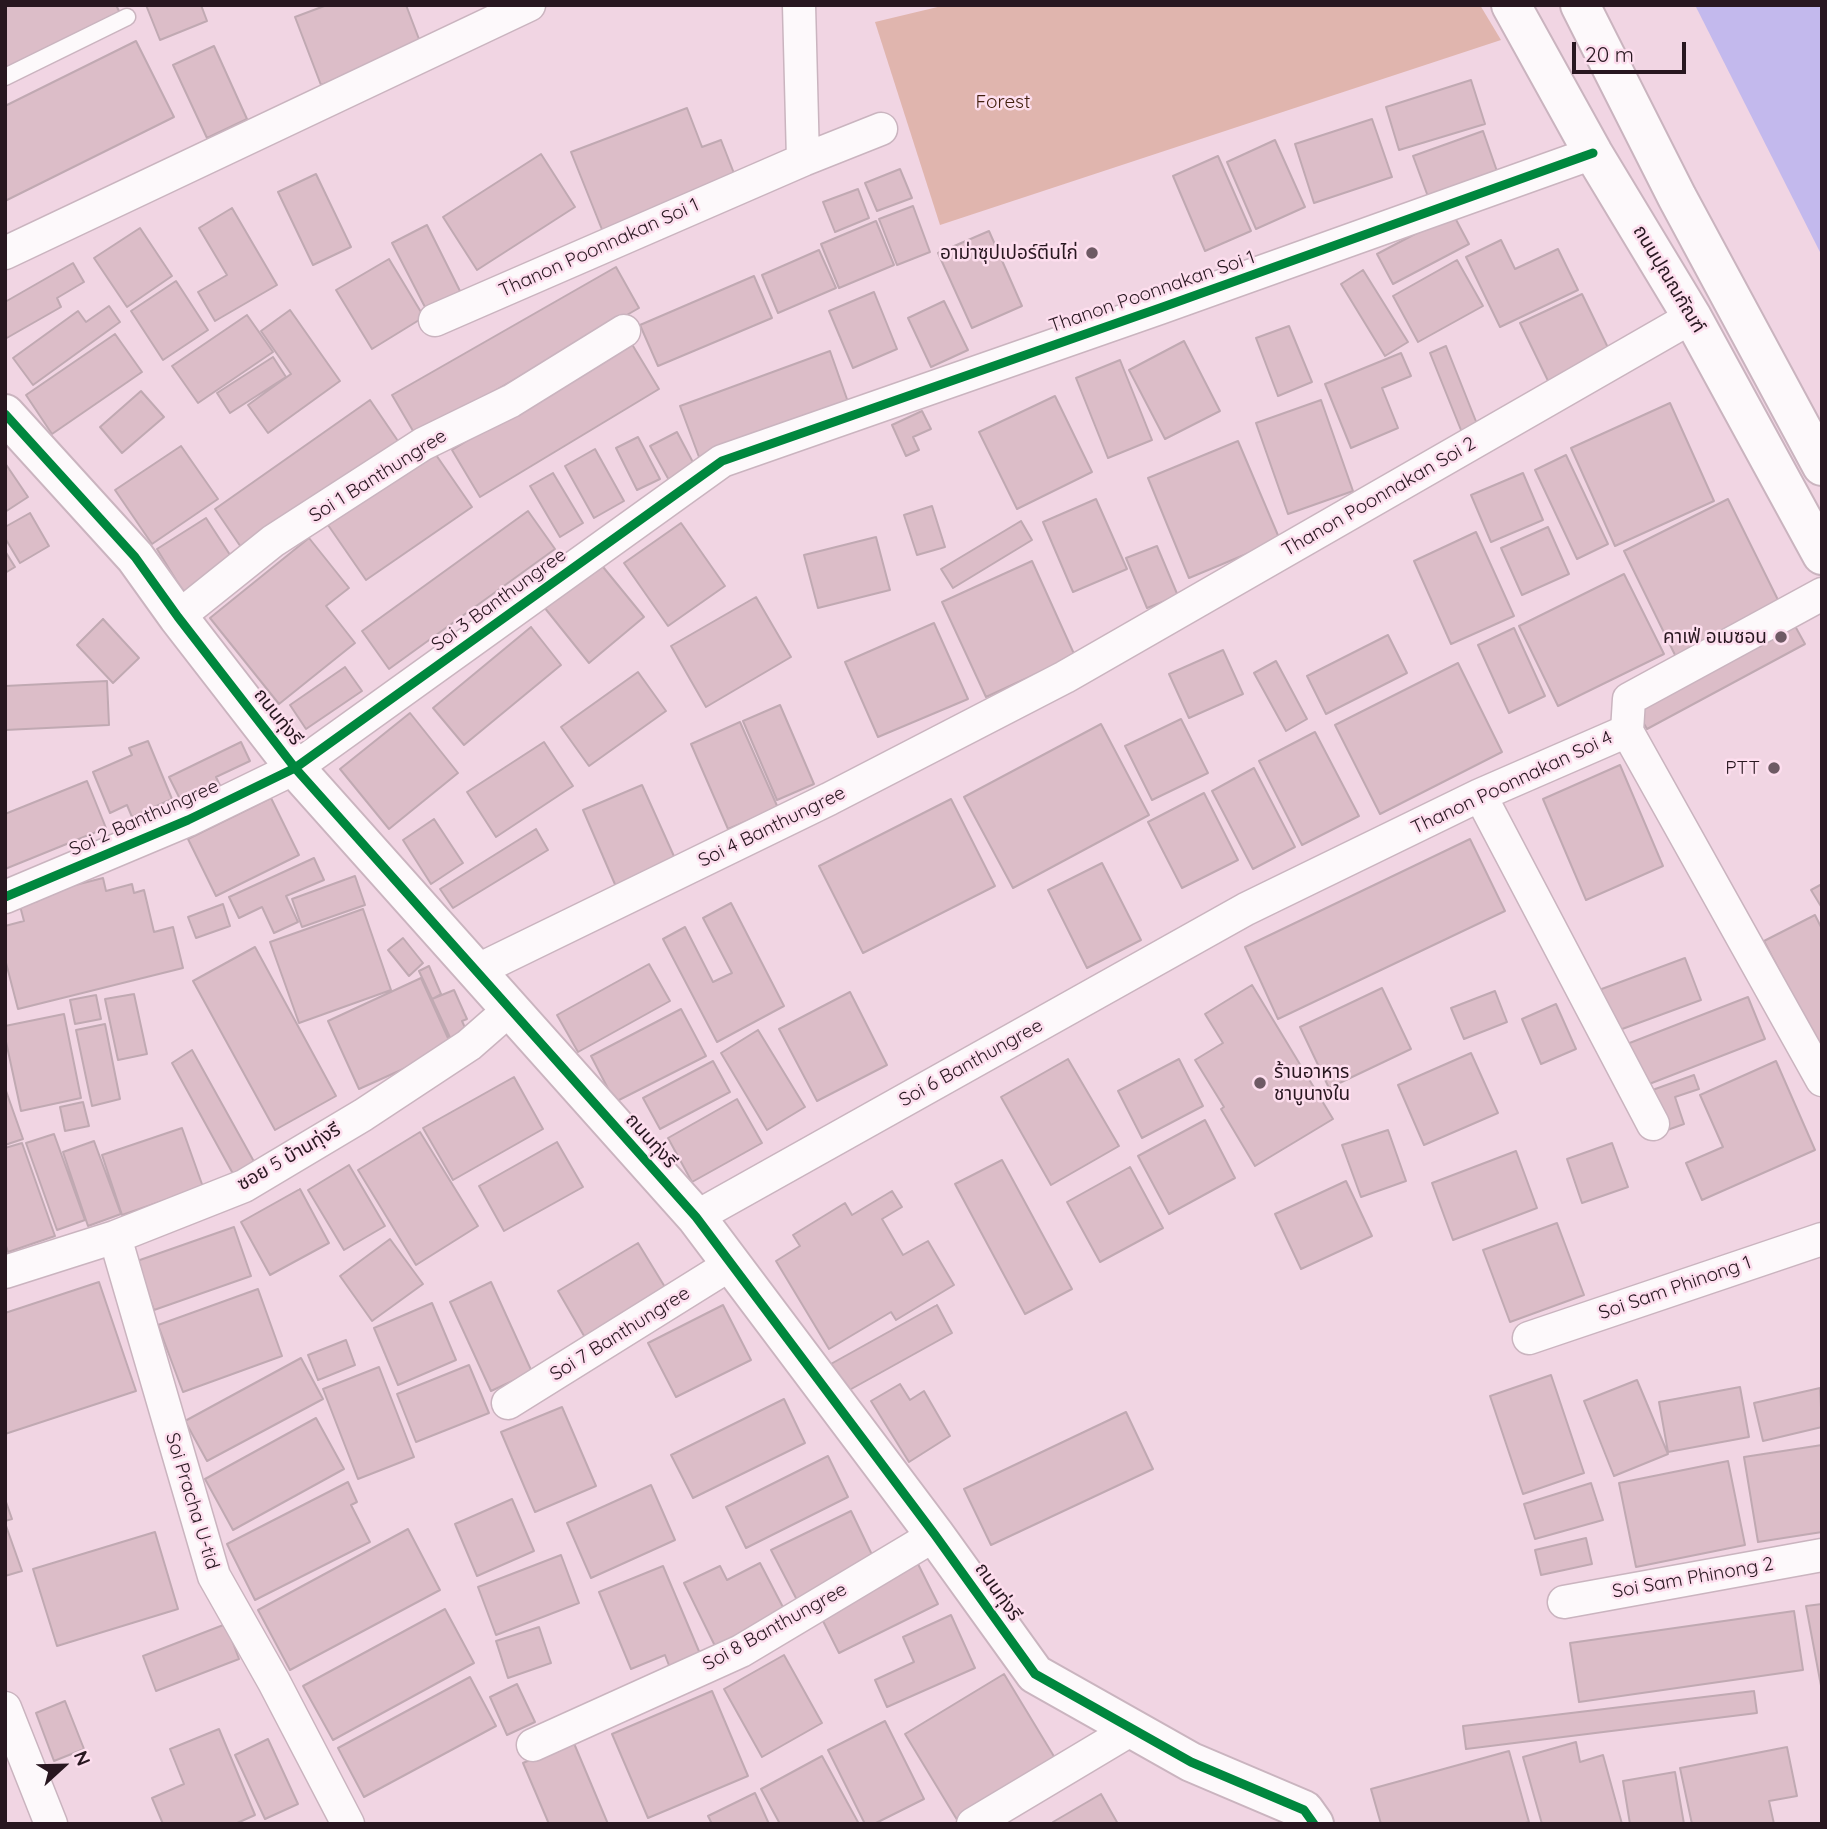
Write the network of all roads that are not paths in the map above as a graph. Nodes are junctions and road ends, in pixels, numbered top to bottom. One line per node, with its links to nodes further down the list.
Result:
1 (529, 5): 10 (street)
2 (799, 5): 9 (street)
3 (1511, 5): 8 (street, ถนนปุณณกัณฑ์)
4 (1580, 5): 11 (street)
5 (127, 17): 6 (lane)
6 (5, 77)
7 (881, 129): 9 (street, Thanon Poonnakan Soi 1)
8 (1593, 153): 12 (street, ถนนปุณณกัณฑ์); 16 (street, Thanon Poonnakan Soi 1)
9 (803, 160): 13 (street, Thanon Poonnakan Soi 1)
10 (5, 253)
11 (1731, 297): 12 (street); 17 (street)
12 (1692, 317): 18 (street, ถนนปุณณกัณฑ์); 21 (street, Thanon Poonnakan Soi 2)
13 (435, 320)
14 (624, 331): 20 (street, Soi 1 Banthungree)
15 (5, 414): 20 (street, ถนนทุ่งรี)
16 (722, 461): 23 (street, Soi 3 Banthungree)
17 (1822, 466)
18 (1822, 555)
19 (1822, 594): 22 (street, Thanon Poonnakan Soi 4)
20 (178, 617): 23 (street, ถนนทุ่งรี)
21 (1065, 677): 27 (street, Soi 4 Banthungree)
22 (1627, 731): 24 (street, Thanon Poonnakan Soi 4); 29 (street)
23 (295, 768): 25 (street, Soi 2 Banthungree); 27 (street, ถนนทุ่งรี)
24 (1480, 795): 26 (street, Thanon Poonnakan Soi 4); 30 (street)
25 (5, 897)
26 (1247, 909): 31 (street, Soi 6 Banthungree)
27 (476, 971): 28 (street, ถนนทุ่งรี)
28 (509, 1010): 31 (street, ถนนทุ่งรี); 32 (street, ซอย 5 บ้านทุ่งรี)
29 (1822, 1080)
30 (1653, 1124)
31 (696, 1217): 34 (street, ถนนทุ่งรี)
32 (115, 1237): 35 (street, ซอย 5 บ้านทุ่งรี); 46 (street, Soi Pracha U-tid)
33 (1822, 1239): 36 (street, Soi Sam Phinong 1)
34 (731, 1264): 37 (street, Soi 7 Banthungree); 38 (street, ถนนทุ่งรี)
35 (5, 1272)
36 (1529, 1338)
37 (508, 1403)
38 (935, 1535): 42 (street, ถนนทุ่งรี); 43 (street, Soi 8 Banthungree)
39 (1822, 1555): 40 (street, Soi Sam Phinong 2)
40 (1564, 1602)
41 (5, 1708): 45 (street)
42 (1132, 1729): 44 (street, ถนนทุ่งรี); 47 (street)
43 (533, 1745)
44 (1299, 1819)
45 (51, 1824)
46 (348, 1824)
47 (973, 1824)

